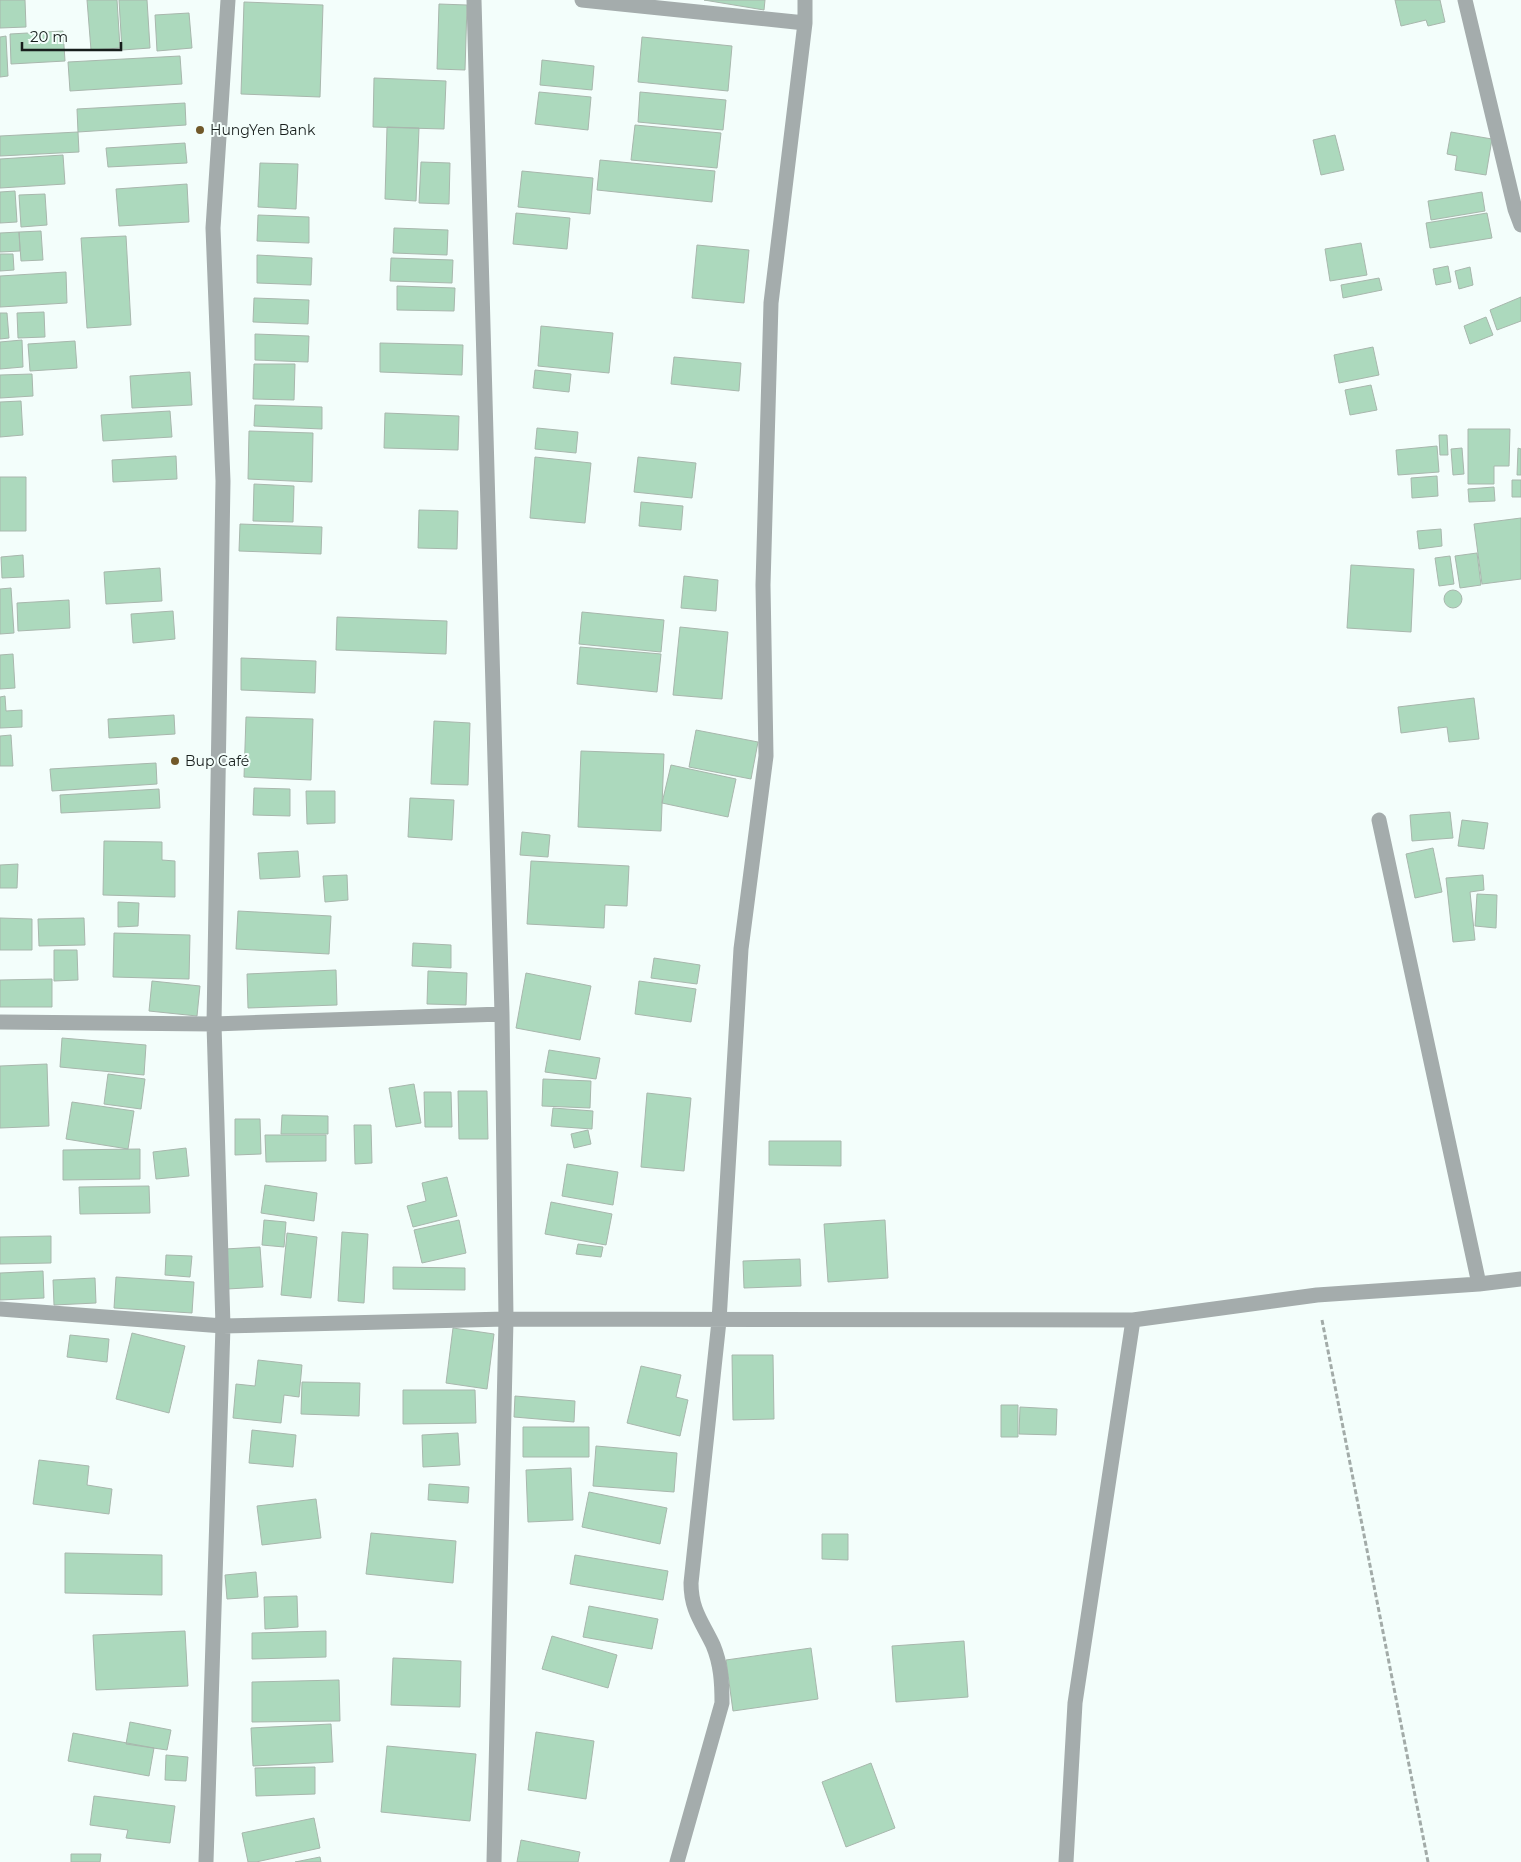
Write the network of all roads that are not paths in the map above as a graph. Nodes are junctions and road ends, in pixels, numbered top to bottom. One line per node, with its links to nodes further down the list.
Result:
1 (228, 0): 11 (street)
2 (474, 0): 9 (street)
3 (582, 0): 6 (street)
4 (805, 0): 6 (street)
5 (1465, 0): 7 (street)
6 (805, 23): 17 (street)
7 (1521, 225)
8 (1379, 820): 13 (street)
9 (502, 1014): 11 (street); 15 (street)
10 (0, 1022): 11 (street)
11 (214, 1024): 18 (street)
12 (1521, 1279): 13 (street)
13 (1479, 1284): 16 (street)
14 (0, 1309): 18 (street)
15 (506, 1319): 17 (street); 18 (street); 20 (street)
16 (1133, 1320): 17 (street); 22 (street)
17 (719, 1321): 21 (street)
18 (223, 1326): 19 (street)
19 (206, 1862)
20 (494, 1862)
21 (677, 1862)
22 (1066, 1862)

